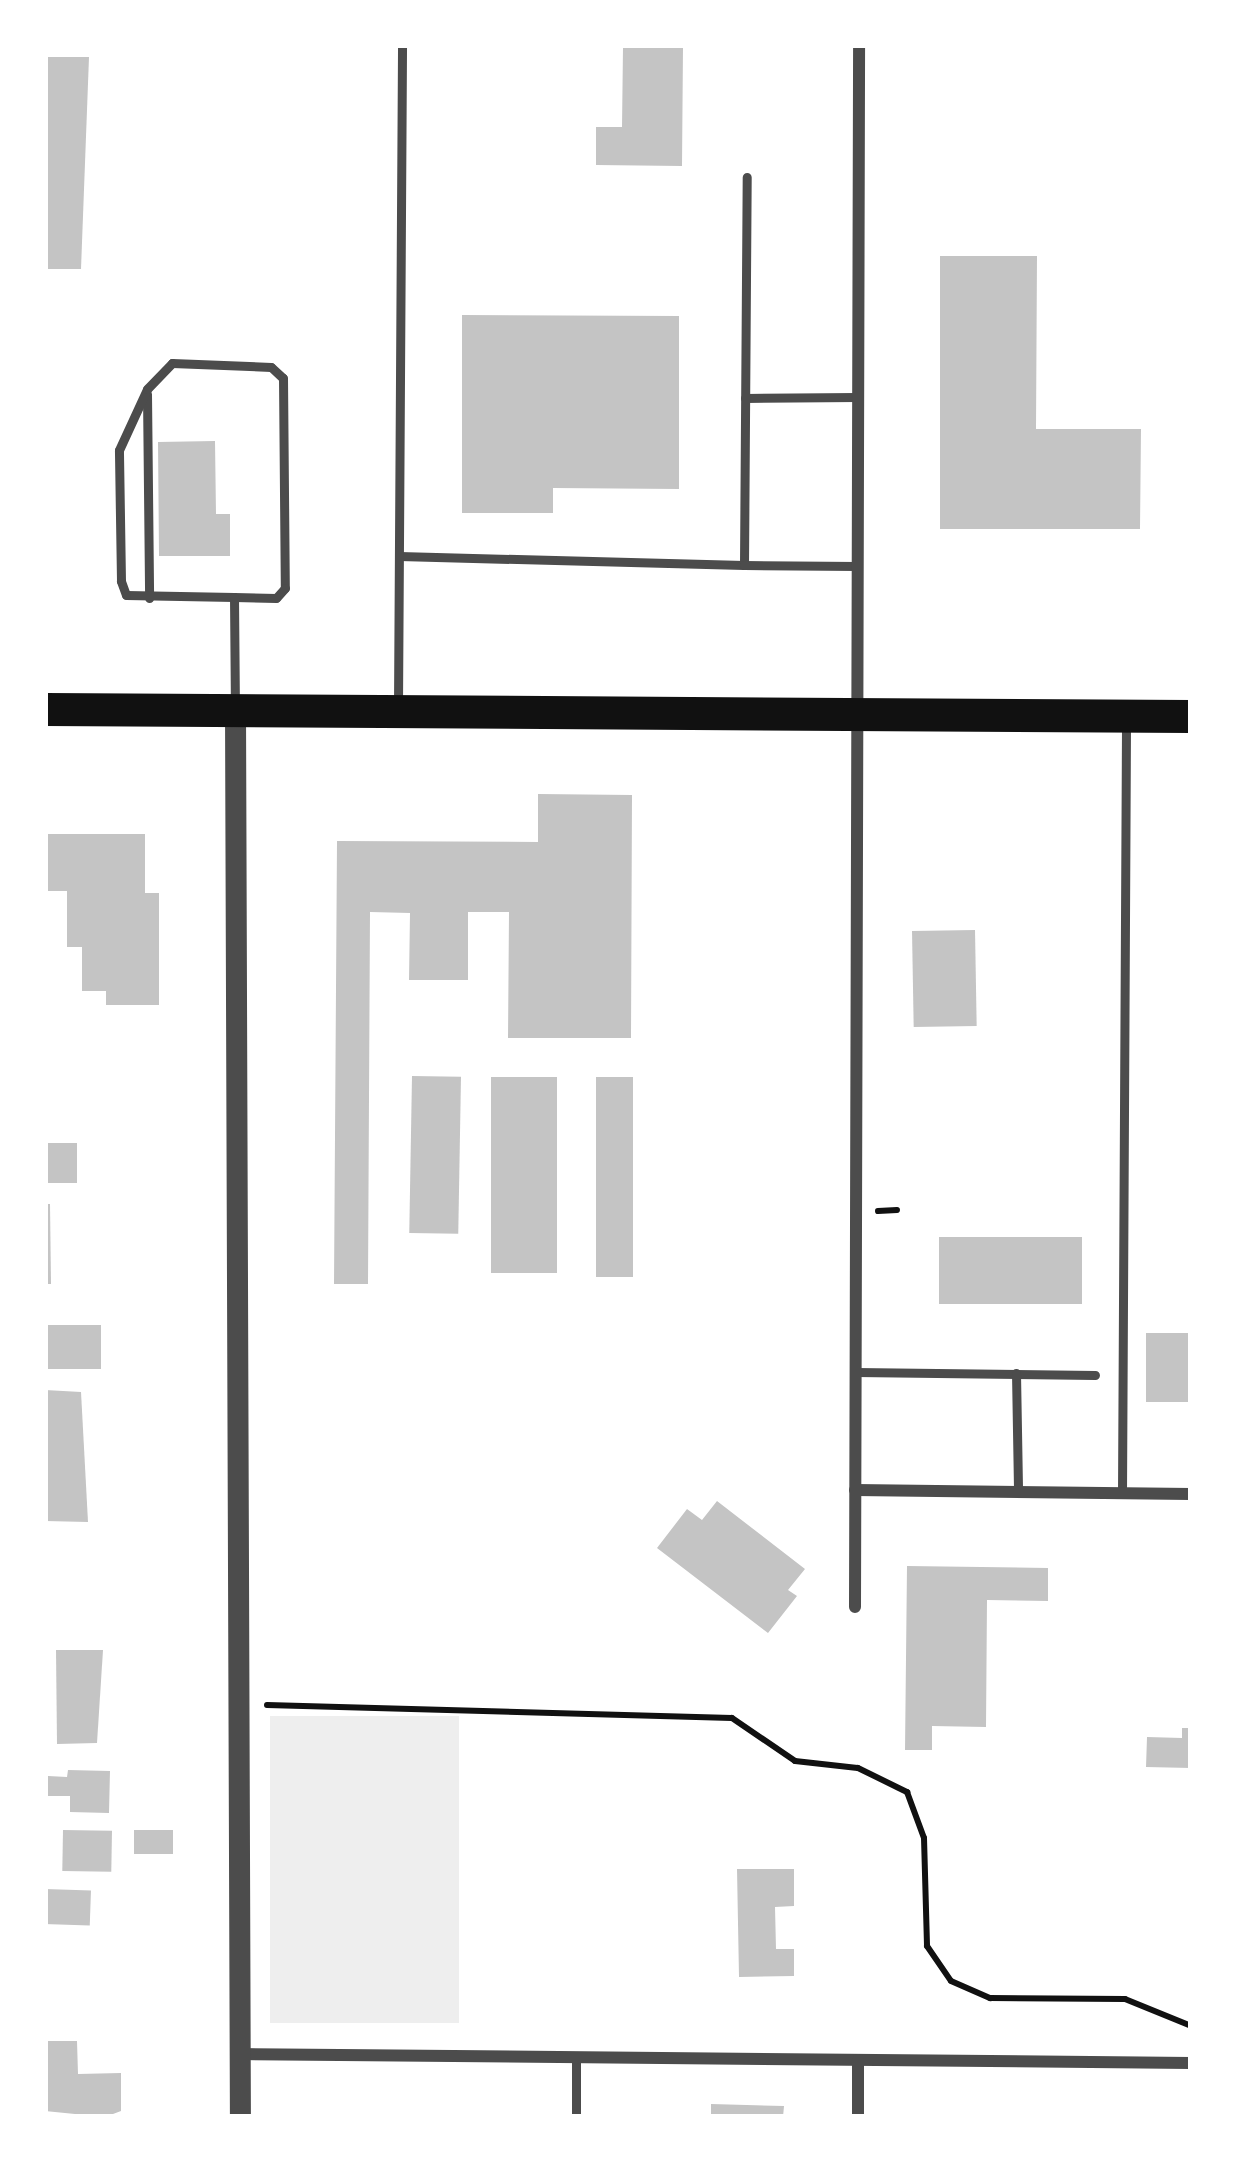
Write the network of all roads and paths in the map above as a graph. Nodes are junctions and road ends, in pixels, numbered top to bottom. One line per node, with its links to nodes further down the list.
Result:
1 (402, 45): 7 (lane)
2 (859, 45): 5 (street)
3 (747, 177): 6 (lane)
4 (147, 389): 10 (lane); 11 (lane); 11 (lane)
5 (857, 397): 6 (lane); 9 (street)
6 (745, 398): 8 (lane)
7 (399, 556): 8 (lane); 14 (lane)
8 (744, 565): 9 (lane)
9 (857, 566): 15 (street)
10 (235, 597): 11 (lane); 13 (lane)
11 (149, 598)
12 (45, 709): 13 (highway)
13 (235, 710): 14 (highway); 26 (street)
14 (398, 711): 15 (highway)
15 (857, 713): 16 (highway); 18 (street)
16 (1126, 716): 17 (highway); 23 (lane)
17 (1191, 716)
18 (856, 1372): 19 (lane); 21 (street)
19 (1016, 1373): 20 (lane); 22 (lane)
20 (1095, 1375)
21 (855, 1490): 22 (street); 25 (street)
22 (1018, 1492): 23 (street)
23 (1122, 1493): 24 (street)
24 (1191, 1494)
25 (855, 1607)
26 (241, 1705): 27 (path); 28 (street)
27 (1191, 2026)
28 (240, 2054): 29 (street); 32 (street)
29 (576, 2057): 30 (street); 33 (lane)
30 (858, 2060): 31 (street); 34 (street)
31 (1191, 2062)
32 (240, 2117)
33 (576, 2117)
34 (858, 2117)

